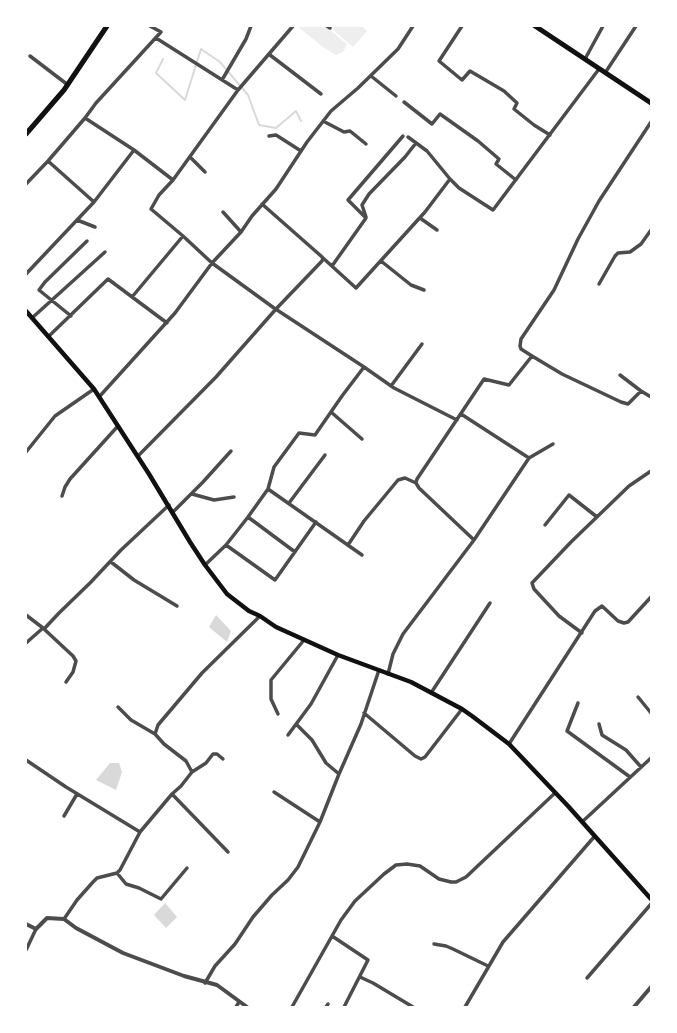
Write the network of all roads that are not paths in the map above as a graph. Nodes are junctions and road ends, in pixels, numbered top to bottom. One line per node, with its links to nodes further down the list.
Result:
1 (107, 26): 18 (main road)
2 (150, 26): 10 (street)
3 (251, 26): 17 (street)
4 (293, 26): 11 (street)
5 (413, 26): 16 (street)
6 (462, 26): 28 (street)
7 (535, 26): 13 (main road)
8 (603, 26): 13 (street)
9 (636, 26): 15 (street)
10 (156, 38): 17 (street); 24 (street)
11 (270, 55): 19 (street); 20 (street)
12 (30, 56): 18 (street)
13 (585, 59): 14 (main road)
14 (599, 69): 15 (main road); 28 (street)
15 (605, 73): 23 (main road)
16 (371, 76): 21 (street); 25 (street)
17 (222, 80): 19 (street)
18 (68, 85): 27 (main road)
19 (238, 90): 36 (street)
20 (321, 94)
21 (396, 96)
22 (404, 102): 41 (street)
23 (651, 103)
24 (85, 118): 34 (street); 37 (street)
25 (323, 121): 33 (street); 35 (street)
26 (651, 122): 72 (street)
27 (26, 133)
28 (550, 135): 41 (street)
29 (269, 136): 35 (street)
30 (404, 136): 46 (street)
31 (408, 137): 32 (street)
32 (416, 143): 39 (street); 46 (street)
33 (366, 144)
34 (134, 150): 40 (street); 43 (street)
35 (301, 151): 44 (street)
36 (190, 157): 38 (street); 40 (street)
37 (48, 161): 42 (street); 43 (street)
38 (204, 172)
39 (450, 179): 41 (street); 47 (street)
40 (173, 180): 53 (street)
41 (516, 180)
42 (26, 184)
43 (94, 202): 48 (street)
44 (262, 204): 52 (street); 56 (street)
45 (223, 212): 52 (street)
46 (366, 218): 59 (street)
47 (420, 218): 50 (street); 57 (street)
48 (77, 220): 49 (street); 60 (street)
49 (95, 227)
50 (437, 230)
51 (651, 230): 61 (street)
52 (241, 232): 58 (street)
53 (183, 236): 58 (street); 63 (street)
54 (87, 241): 64 (street)
55 (105, 252): 64 (street)
56 (323, 258): 59 (street); 65 (street)
57 (381, 261): 59 (street); 62 (street)
58 (212, 263): 65 (street); 69 (street)
59 (332, 266)
60 (26, 274)
61 (600, 284)
62 (424, 290)
63 (132, 297): 67 (street); 69 (street)
64 (52, 300): 67 (street); 68 (street)
65 (276, 309): 73 (street); 89 (street)
66 (26, 311): 68 (main road)
67 (70, 316): 70 (street)
68 (32, 318): 70 (main road)
69 (166, 323): 78 (street)
70 (49, 336): 76 (main road)
71 (422, 344): 75 (street)
72 (532, 356): 77 (street); 81 (street)
73 (364, 367): 75 (street); 80 (street)
74 (620, 375): 77 (street)
75 (392, 386): 82 (street)
76 (94, 389): 78 (main road); 87 (street)
77 (641, 391): 79 (street)
78 (99, 397): 83 (main road)
79 (651, 397)
80 (331, 412): 84 (street); 93 (street)
81 (461, 414): 82 (street); 90 (street)
82 (457, 420): 92 (street)
83 (118, 426): 89 (main road); 95 (street)
84 (362, 439)
85 (553, 444): 90 (street)
86 (231, 451): 94 (street)
87 (26, 452)
88 (325, 455): 97 (street)
89 (138, 456): 98 (main road)
90 (529, 458): 104 (street)
91 (651, 472): 101 (street)
92 (416, 483): 104 (street); 106 (street)
93 (268, 488): 97 (street); 100 (street)
94 (192, 494): 96 (street); 99 (street)
95 (62, 496)
96 (234, 497)
97 (288, 503): 102 (street)
98 (169, 505): 99 (main road); 109 (street)
99 (173, 512): 110 (main road)
100 (248, 517): 105 (street); 107 (street)
101 (597, 517): 103 (street); 117 (street)
102 (316, 522): 106 (street); 107 (street)
103 (545, 525)
104 (474, 540): 122 (street)
105 (226, 545): 107 (street); 110 (street)
106 (348, 545): 108 (street)
107 (295, 552)
108 (362, 555)
109 (111, 562): 113 (street); 116 (street)
110 (205, 565): 115 (main road)
111 (651, 597): 117 (street)
112 (490, 603): 124 (street)
113 (177, 606)
114 (26, 615): 116 (street)
115 (260, 616): 118 (main road); 134 (street)
116 (44, 629): 119 (street); 123 (street)
117 (582, 633): 136 (street)
118 (304, 640): 120 (main road); 131 (street)
119 (26, 643)
120 (338, 655): 121 (main road); 132 (street)
121 (379, 670): 122 (main road); 129 (street)
122 (388, 674): 124 (main road)
123 (66, 682)
124 (431, 692): 128 (main road)
125 (638, 697): 130 (street)
126 (578, 703): 143 (street)
127 (118, 707): 134 (street)
128 (462, 709): 129 (street); 136 (main road)
129 (364, 713): 142 (street)
130 (651, 713)
131 (278, 714)
132 (296, 724): 135 (street); 142 (street)
133 (599, 724): 140 (street)
134 (155, 734): 141 (street)
135 (288, 735)
136 (509, 744): 145 (main road)
137 (651, 758): 140 (street)
138 (223, 759): 141 (street)
139 (26, 760): 146 (street)
140 (641, 768): 143 (street)
141 (192, 772): 147 (street)
142 (339, 774): 149 (street)
143 (630, 777): 150 (street)
144 (274, 792): 149 (street)
145 (555, 793): 150 (main road); 161 (street)
146 (77, 794): 148 (street); 151 (street)
147 (172, 794): 151 (street); 153 (street)
148 (64, 816)
149 (320, 822): 167 (street)
150 (582, 822): 152 (main road)
151 (140, 832): 155 (street)
152 (594, 837): 156 (main road); 164 (street)
153 (228, 852)
154 (188, 868): 155 (street)
155 (117, 873): 158 (street)
156 (651, 899)
157 (651, 904): 166 (street)
158 (64, 919): 160 (street); 167 (street)
159 (26, 924): 160 (street)
160 (36, 929): 163 (street)
161 (332, 936): 165 (street); 172 (street)
162 (434, 944): 164 (street)
163 (26, 950)
164 (488, 966): 175 (street)
165 (360, 977): 173 (street); 174 (street)
166 (587, 978)
167 (205, 983): 169 (street)
168 (651, 987): 176 (street)
169 (239, 1002): 170 (street); 171 (street)
170 (236, 1007)
171 (247, 1007)
172 (292, 1007)
173 (344, 1007)
174 (413, 1007)
175 (464, 1007)
176 (634, 1007)

